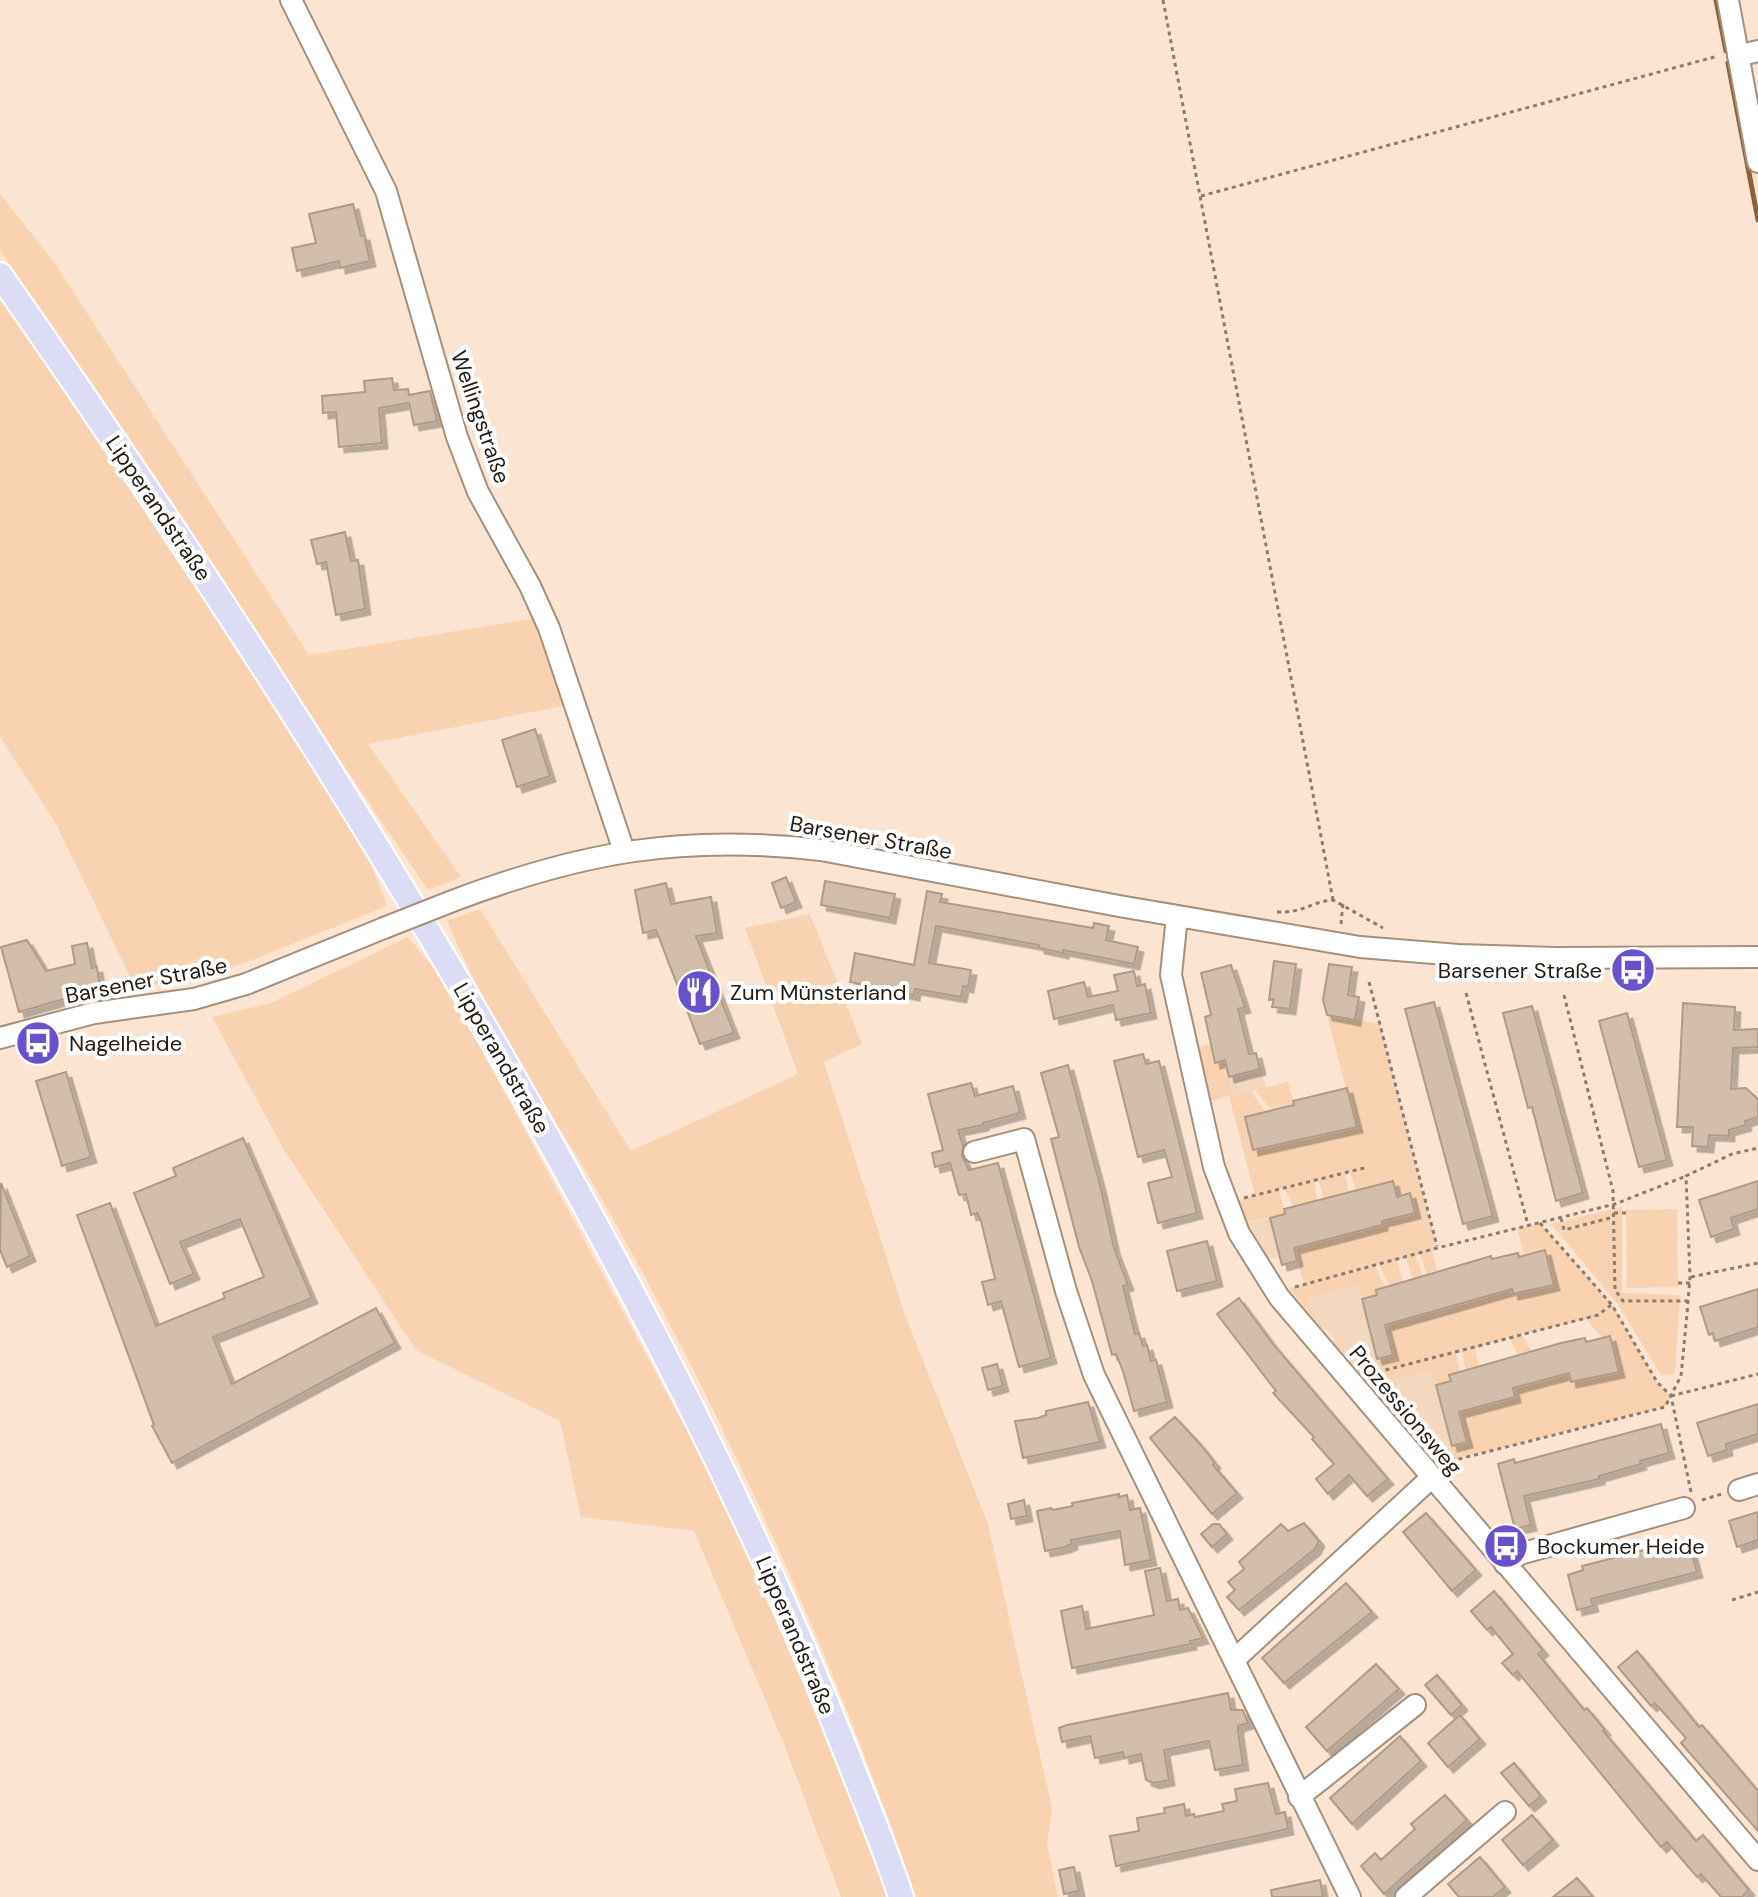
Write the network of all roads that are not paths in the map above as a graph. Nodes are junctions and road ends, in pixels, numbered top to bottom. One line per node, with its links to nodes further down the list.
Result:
1 (291, 0): 6 (street, Wellingstraße)
2 (1728, 0): 3 (street)
3 (1748, 54): 4 (street)
4 (1758, 162)
5 (0, 275): 19 (main road, Lipperandstraße)
6 (624, 851): 7 (street, Barsener Straße); 9 (street, Barsener Straße, bridge)
7 (1177, 916): 8 (street, Barsener Straße); 11 (street, Prozessionsweg)
8 (1758, 957)
9 (0, 1038)
10 (974, 1152): 14 (street)
11 (1429, 1476): 13 (street, Prozessionsweg); 14 (street)
12 (1684, 1508): 13 (street)
13 (1505, 1564): 18 (street, Prozessionsweg)
14 (1234, 1660): 16 (street)
15 (1415, 1705): 16 (street)
16 (1299, 1797): 20 (street)
17 (1505, 1812): 21 (street)
18 (1758, 1860)
19 (901, 1897)
20 (1350, 1897)
21 (1406, 1897)

